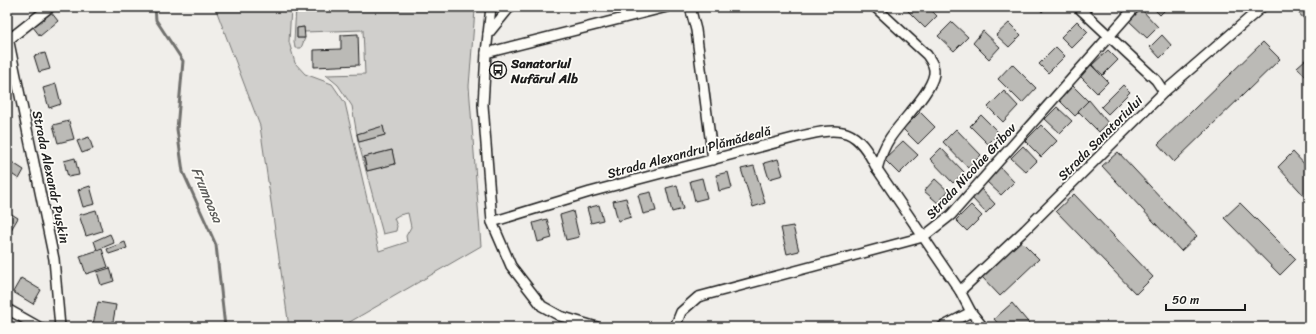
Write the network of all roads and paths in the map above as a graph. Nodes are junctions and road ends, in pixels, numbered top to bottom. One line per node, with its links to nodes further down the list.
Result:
1 (50, 7): 11 (street)
2 (491, 7): 10 (street)
3 (510, 7): 10 (street)
4 (667, 7): 13 (street)
5 (690, 7): 15 (street)
6 (875, 7): 16 (street)
7 (1078, 7): 12 (street)
8 (1135, 7): 12 (street, Strada Nicolae Gribov)
9 (1258, 8): 14 (street, Strada Sanatoriului)
10 (488, 34): 13 (street)
11 (8, 38): 23 (street, Strada Alexandr Pușkin)
12 (1109, 38): 14 (street); 18 (street, Strada Nicolae Gribov)
13 (486, 53): 17 (street)
14 (1164, 92): 19 (street, Strada Sanatoriului)
15 (713, 160): 16 (street, Strada Alexandru Plămădeală); 17 (street, Strada Alexandru Plămădeală)
16 (877, 169): 18 (street, Strada Alexandru Plămădeală)
17 (492, 222): 24 (street)
18 (923, 237): 19 (street, Strada Alexandru Plămădeală); 25 (street, Strada Nicolae Gribov)
19 (960, 291): 21 (street, Strada Alexandru Plămădeală)
20 (7, 309): 22 (street)
21 (971, 312): 26 (street); 27 (street, Strada Alexandru Plămădeală)
22 (38, 327)
23 (60, 327)
24 (597, 327)
25 (675, 327)
26 (942, 327)
27 (983, 327)

